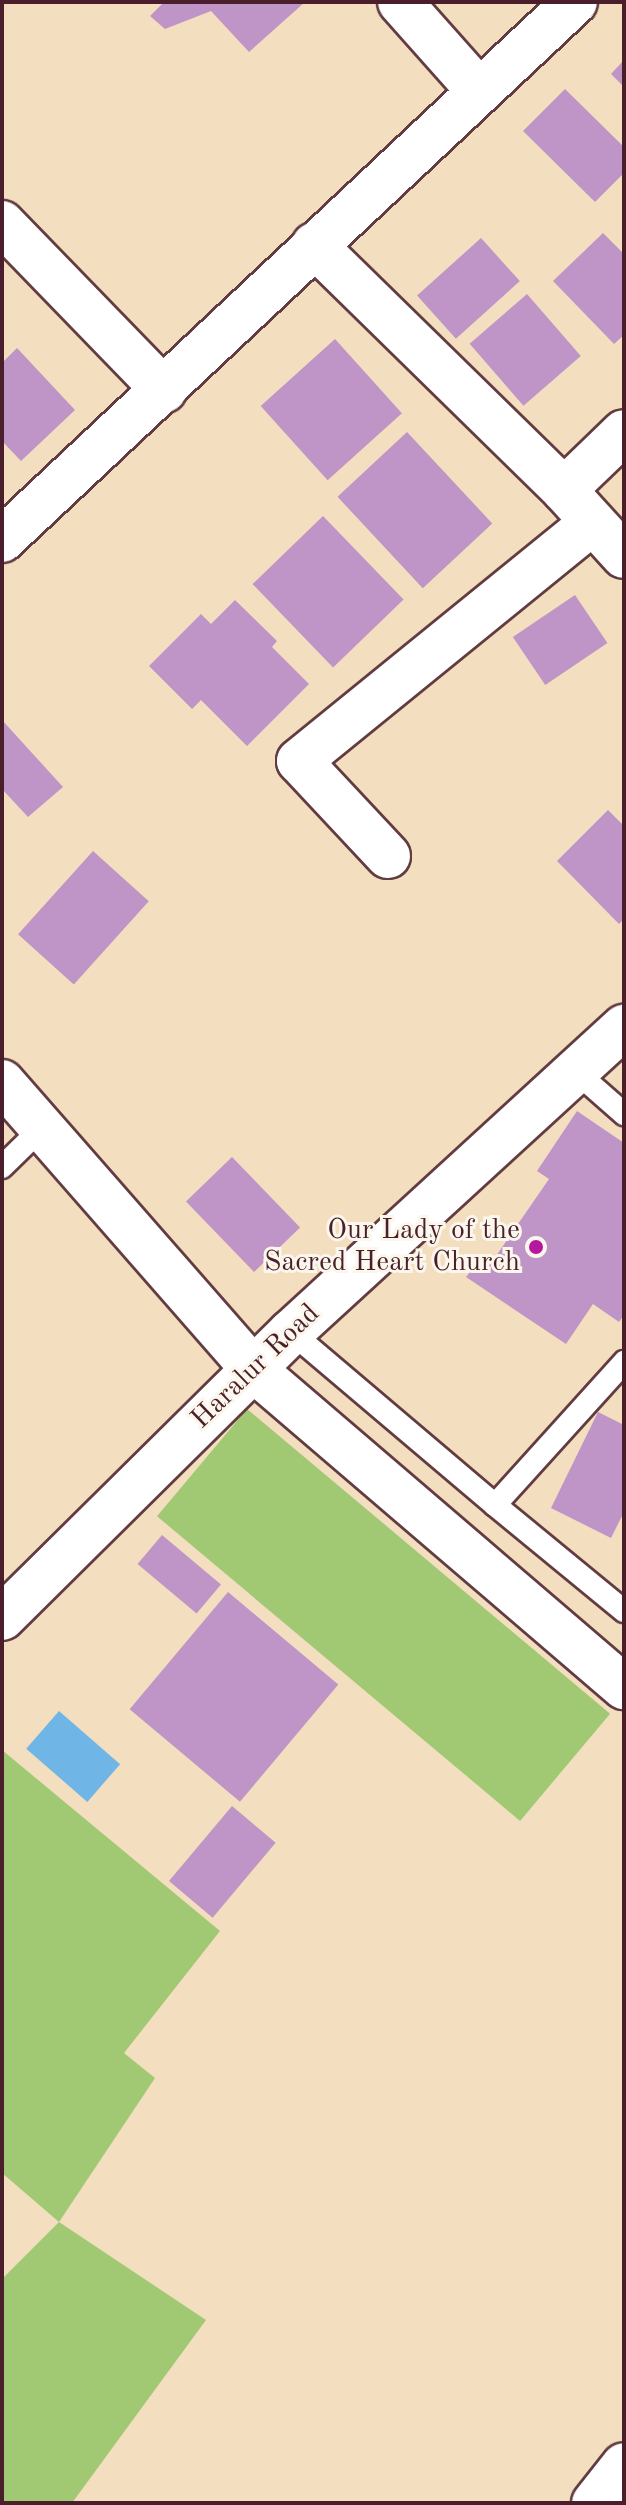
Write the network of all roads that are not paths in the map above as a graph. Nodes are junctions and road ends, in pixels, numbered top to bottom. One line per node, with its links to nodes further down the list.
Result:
1 (400, 2): 3 (street)
2 (575, 2): 3 (street)
3 (479, 91): 5 (street)
4 (2, 223): 6 (street)
5 (314, 245): 6 (street); 8 (street)
6 (164, 390): 10 (street)
7 (624, 432): 8 (street)
8 (564, 490): 9 (street)
9 (592, 523): 11 (street); 12 (street)
10 (2, 540)
11 (624, 556)
12 (388, 856)
13 (624, 1027): 14 (street, Haralur Road)
14 (574, 1070): 16 (lane); 19 (street, Haralur Road)
15 (2, 1082): 17 (street)
16 (624, 1114)
17 (42, 1128): 18 (lane); 21 (street)
18 (2, 1167)
19 (291, 1332): 21 (street, Haralur Road); 22 (lane)
20 (624, 1362): 22 (lane)
21 (253, 1369): 24 (street, Haralur Road); 25 (street)
22 (495, 1505): 23 (lane)
23 (624, 1611)
24 (2, 1618)
25 (624, 1687)
26 (624, 2465): 27 (street)
27 (594, 2503)

